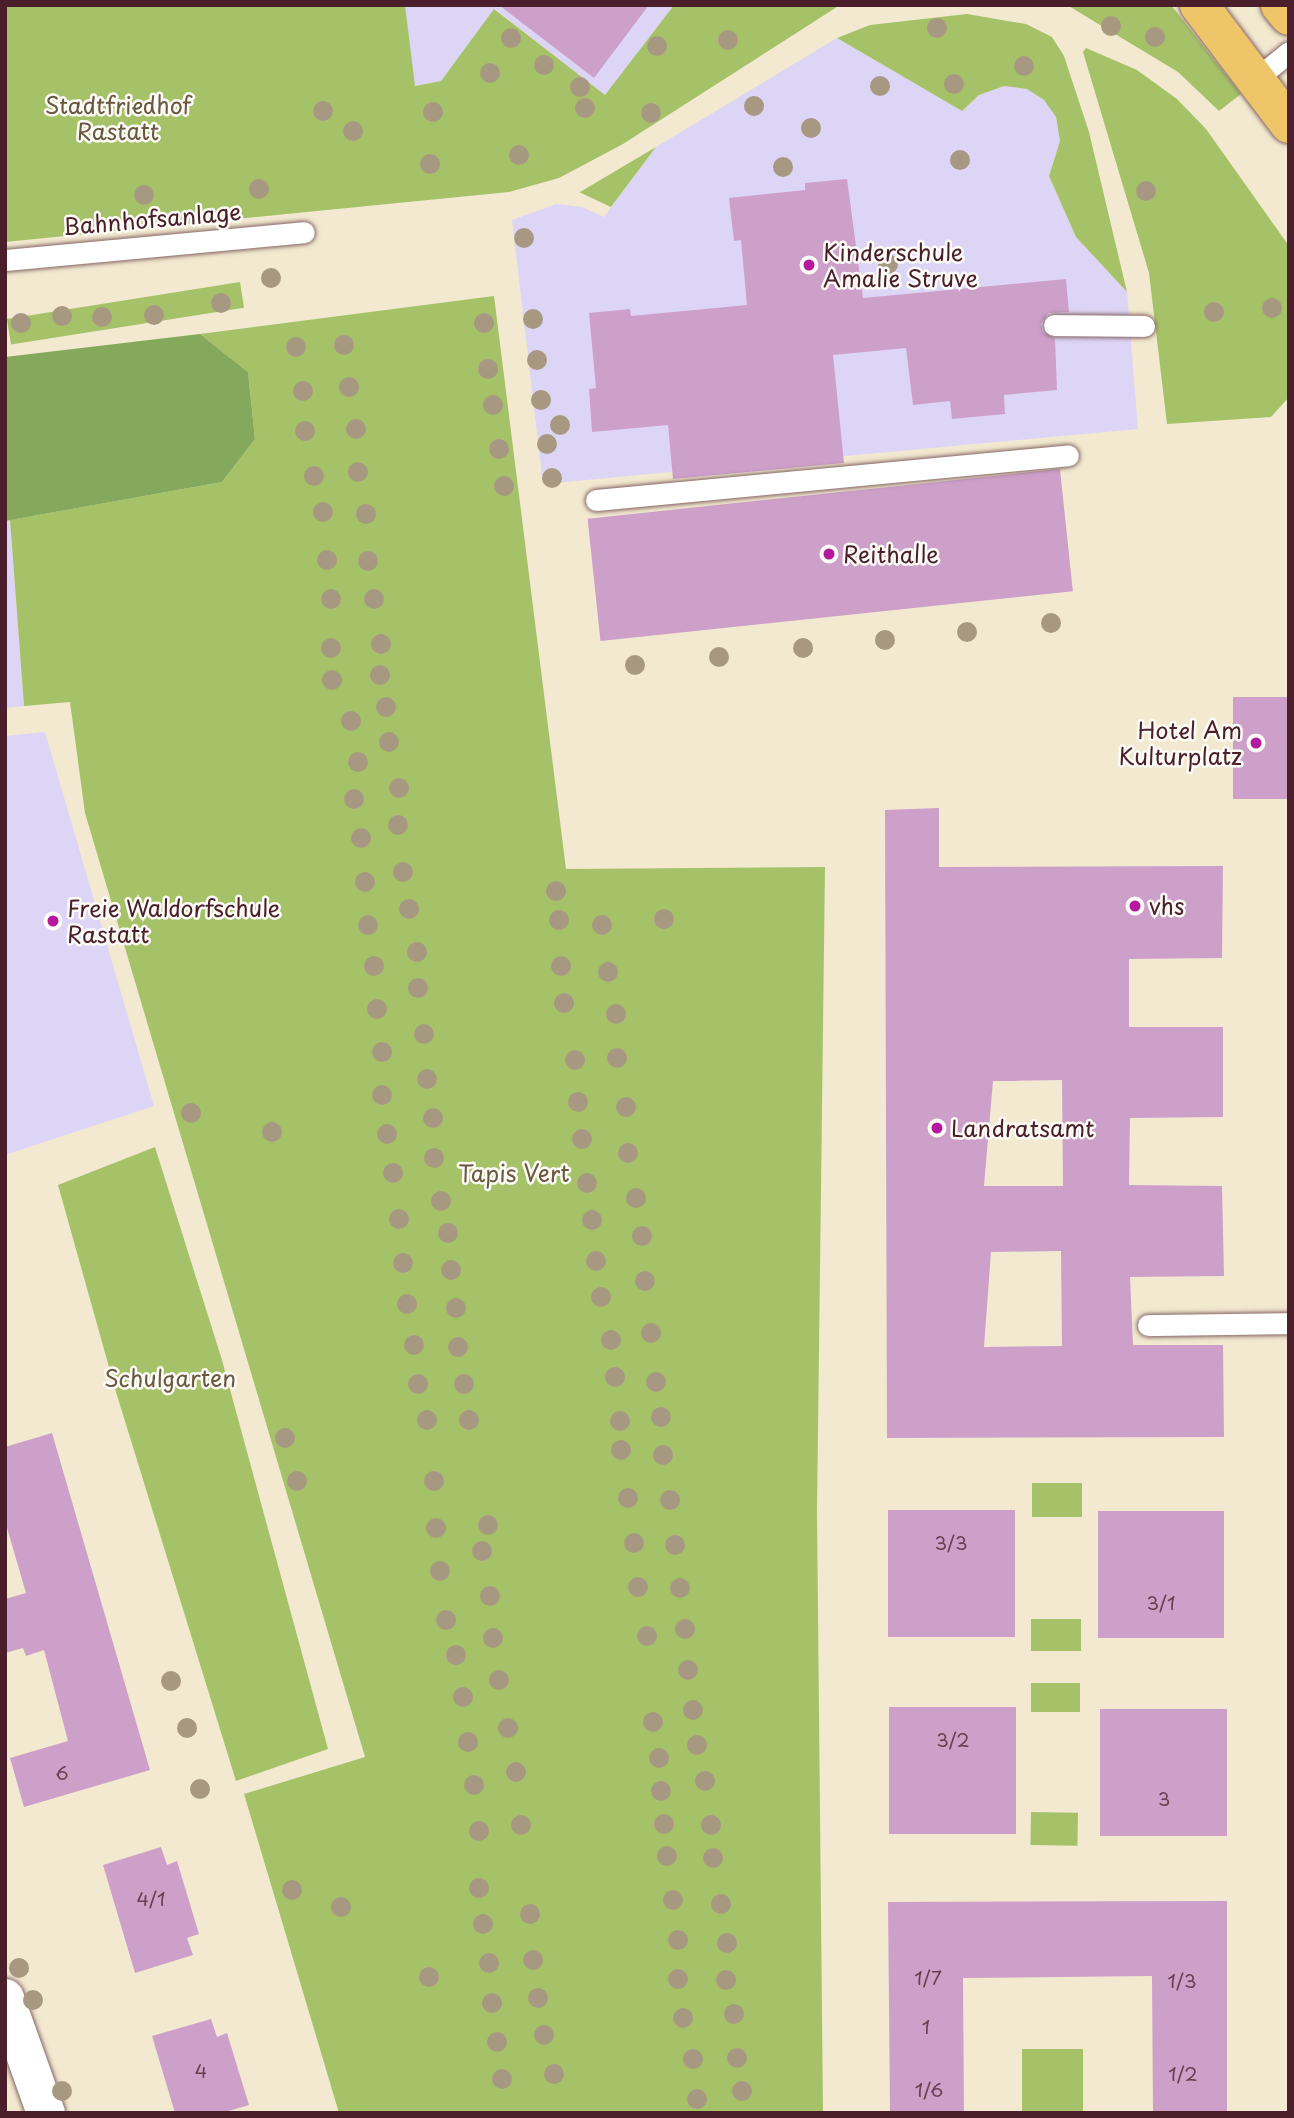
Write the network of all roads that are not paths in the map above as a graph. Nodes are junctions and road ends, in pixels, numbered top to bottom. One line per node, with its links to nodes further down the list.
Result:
1 (1199, 5): 5 (main road)
2 (1280, 5): 3 (main road)
3 (1289, 16)
4 (1289, 52): 5 (lane)
5 (1257, 78): 6 (main road)
6 (1289, 124)
7 (304, 232): 8 (lane, Bahnhofsanlage)
8 (5, 260)
9 (1054, 325): 10 (lane)
10 (1144, 326)
11 (1068, 455): 12 (lane)
12 (596, 500)
13 (1289, 1323): 14 (lane)
14 (1148, 1325)
15 (5, 1998): 16 (street)
16 (46, 2113)

